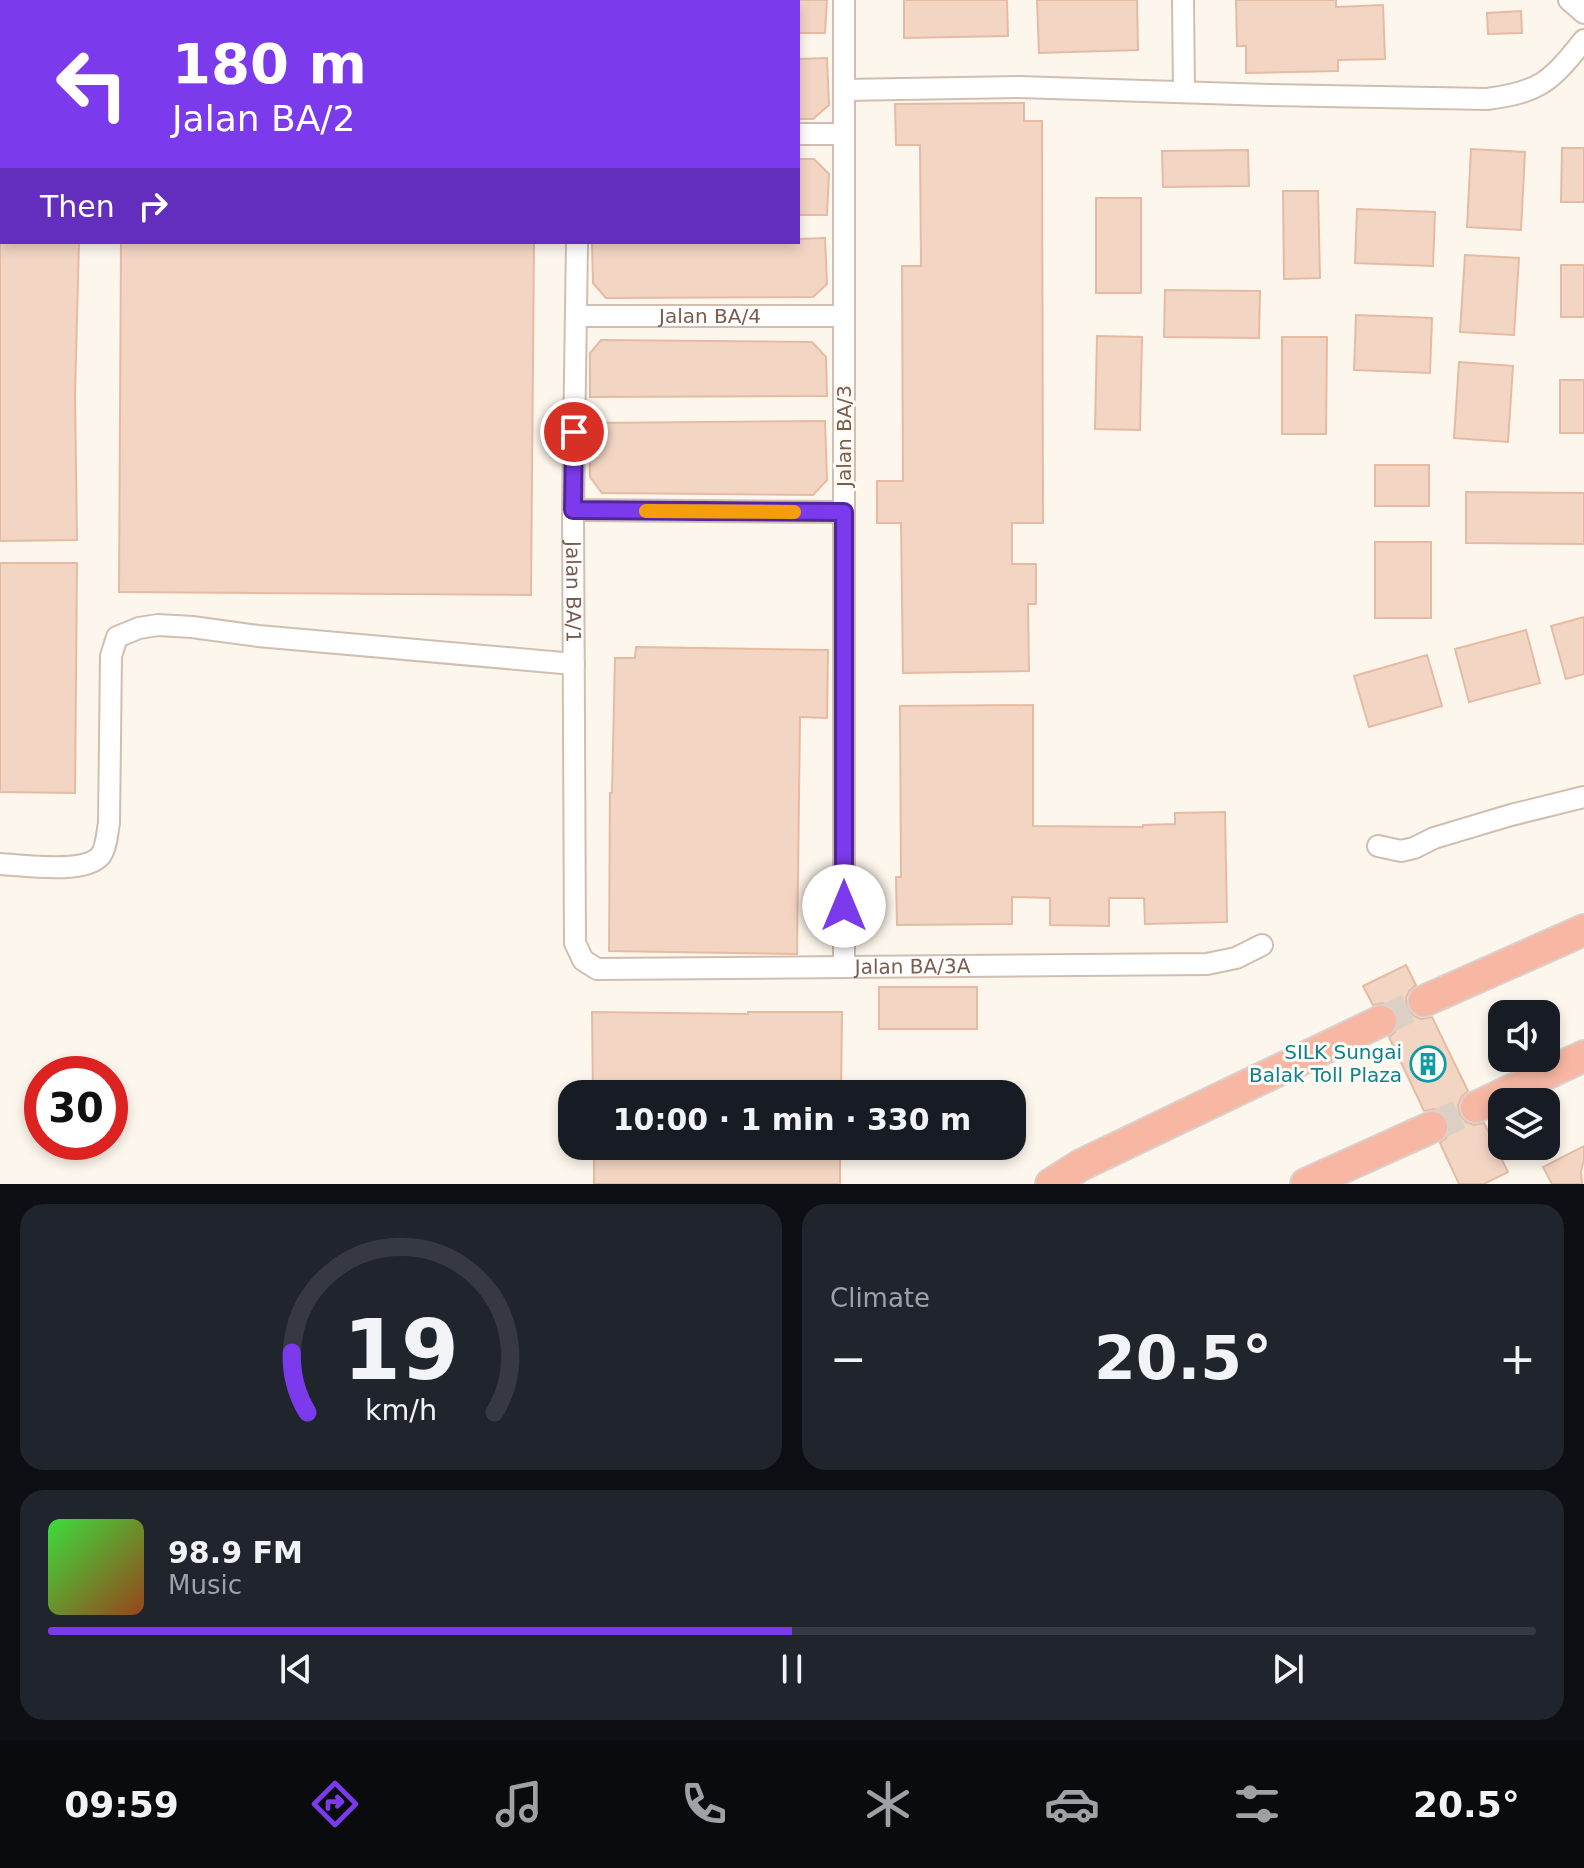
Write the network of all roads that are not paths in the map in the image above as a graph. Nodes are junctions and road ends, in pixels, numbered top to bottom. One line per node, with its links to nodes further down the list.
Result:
1 (844, 0): 6 (street, Jalan BA/3)
2 (1183, 0): 7 (street)
3 (1569, 0): 4 (street)
4 (1584, 13)
5 (1584, 40): 7 (street)
6 (844, 90): 7 (street); 9 (street, Jalan BA/3)
7 (1184, 92)
8 (800, 134): 9 (street)
9 (844, 134): 12 (street, Jalan BA/3)
10 (577, 244): 11 (street, Jalan BA/1)
11 (576, 316): 12 (street, Jalan BA/4); 13 (street, Jalan BA/1)
12 (844, 316): 14 (street, Jalan BA/3)
13 (573, 510): 14 (street); 15 (street, Jalan BA/1)
14 (844, 512): 22 (street, Jalan BA/3)
15 (574, 664): 18 (street); 20 (street, Jalan BA/1)
16 (1584, 797): 17 (street)
17 (1378, 846)
18 (0, 864)
19 (1584, 930): 23 (highway)
20 (575, 943): 22 (street, Jalan BA/3A)
21 (1262, 945): 22 (street, Jalan BA/3A)
22 (844, 967)
23 (1424, 1001)
24 (1381, 1021): 28 (highway)
25 (1584, 1056): 26 (highway)
26 (1476, 1107)
27 (1432, 1127): 29 (highway)
28 (1051, 1184)
29 (1306, 1184)

